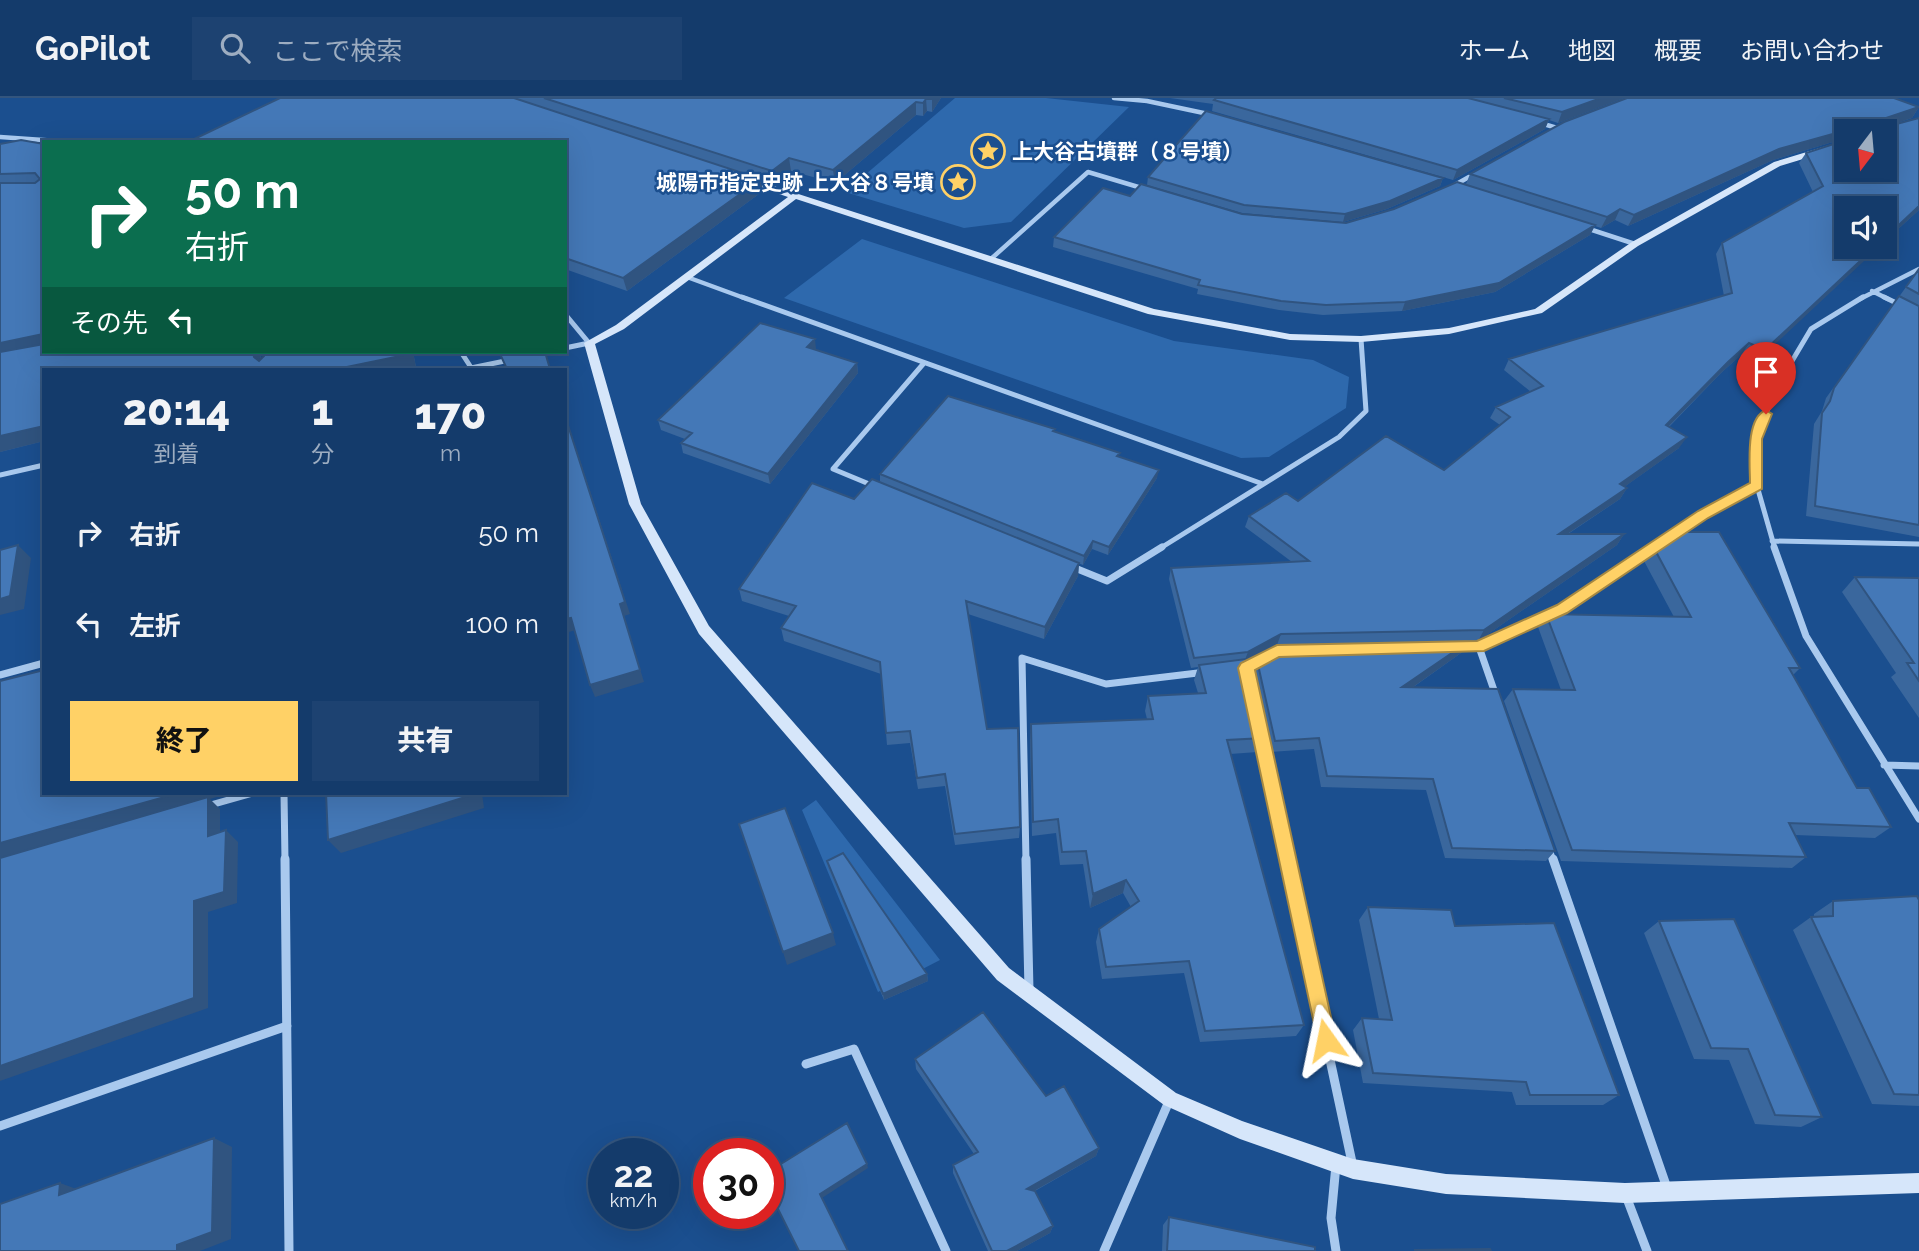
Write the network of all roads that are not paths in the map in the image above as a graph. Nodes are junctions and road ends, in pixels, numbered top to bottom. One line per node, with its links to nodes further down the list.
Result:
1 (1114, 98): 2 (street)
2 (1226, 118)
3 (1532, 121): 5 (street)
4 (1570, 123): 5 (street)
5 (1557, 128): 6 (street)
6 (1546, 134)
7 (0, 137): 8 (street)
8 (43, 140)
9 (1834, 147): 19 (street)
10 (1478, 172): 13 (street)
11 (729, 175): 17 (street)
12 (1442, 181): 13 (street)
13 (1455, 185): 14 (street); 15 (street)
14 (1468, 189)
15 (1444, 190)
16 (1151, 191): 20 (street)
17 (796, 196): 20 (street); 22 (street)
18 (1573, 224): 19 (street)
19 (1635, 244): 26 (street)
20 (992, 258): 26 (street)
21 (1919, 269): 23 (street)
22 (687, 277): 27 (street); 30 (street)
23 (1872, 290): 24 (street); 35 (street)
24 (1919, 314)
25 (567, 316): 27 (street)
26 (1361, 339): 34 (street)
27 (589, 343): 28 (street); 58 (street)
28 (567, 348)
29 (523, 357): 31 (street)
30 (924, 363): 34 (street); 36 (street)
31 (474, 368)
32 (42, 465): 33 (street)
33 (0, 475)
34 (1263, 484): 39 (street)
35 (1757, 486): 37 (street); 40 (street)
36 (883, 489)
37 (1772, 541): 38 (street); 51 (street)
38 (1919, 544)
39 (1057, 561)
40 (1479, 647): 41 (street); 49 (street)
41 (1452, 648)
42 (1277, 651): 44 (street)
43 (42, 664): 47 (street)
44 (1246, 668): 45 (street); 48 (street)
45 (1233, 669)
46 (1221, 671): 58 (street)
47 (0, 675)
48 (1249, 681)
49 (1501, 712)
50 (1258, 721): 64 (street)
51 (1884, 765): 52 (street); 56 (street)
52 (1919, 766)
53 (246, 795): 55 (street)
54 (284, 795): 59 (street)
55 (200, 808)
56 (1919, 819)
57 (1546, 841): 66 (street)
58 (1029, 995): 61 (street)
59 (287, 1026): 62 (street); 68 (street)
60 (806, 1065): 69 (street)
61 (1170, 1099): 63 (street); 70 (street)
62 (0, 1126)
63 (1336, 1163): 64 (street); 71 (street)
64 (1353, 1169): 67 (street)
65 (1919, 1182): 66 (street)
66 (1668, 1191): 67 (street)
67 (1625, 1193): 72 (street)
68 (289, 1251)
69 (946, 1251)
70 (1104, 1251)
71 (1336, 1251)
72 (1647, 1251)

